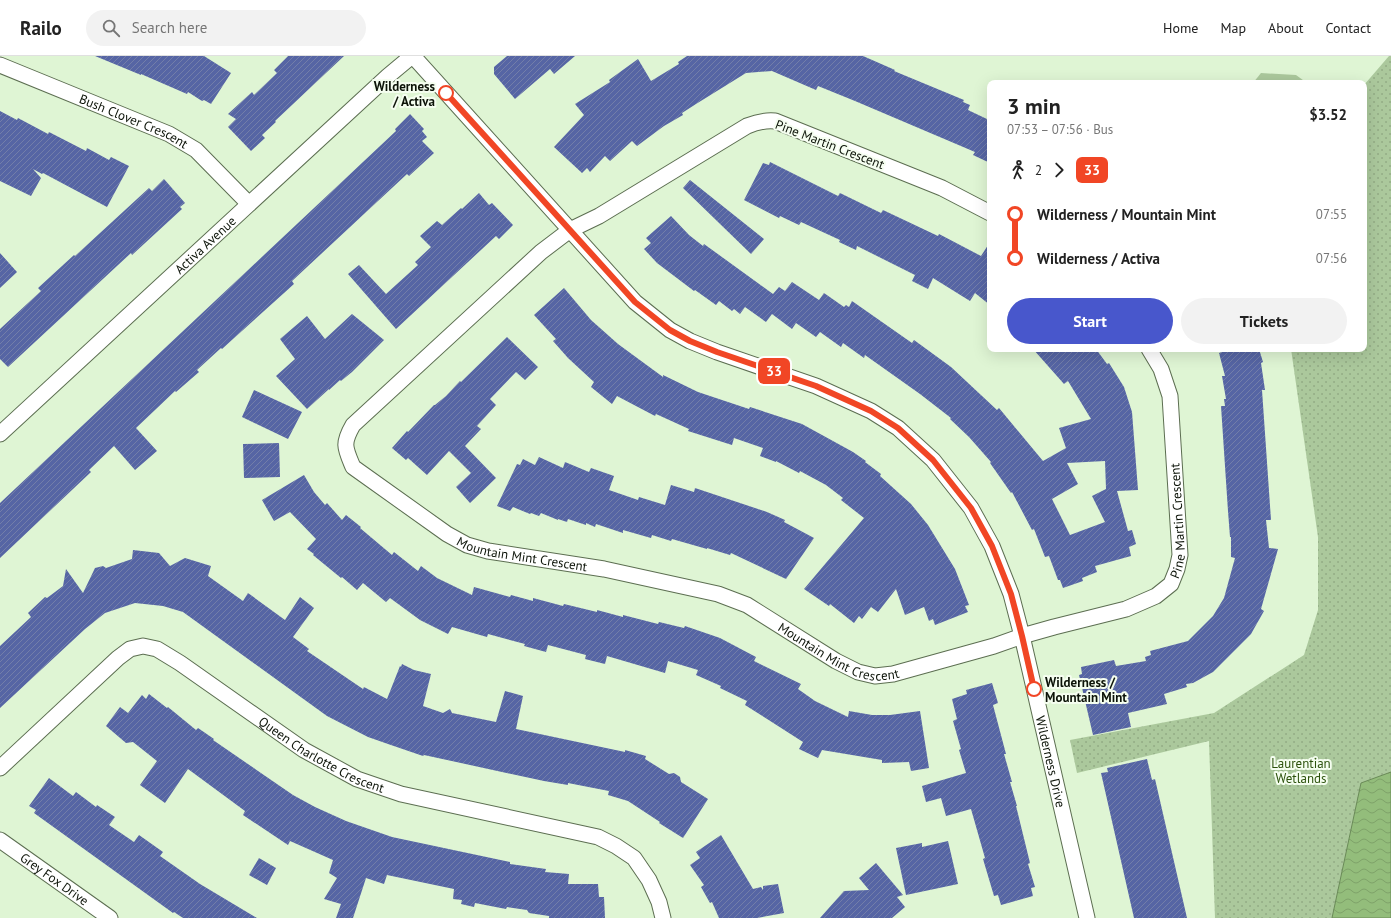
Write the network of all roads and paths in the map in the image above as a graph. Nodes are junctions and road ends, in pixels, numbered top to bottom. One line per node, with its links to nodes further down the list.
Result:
1 (412, 56): 3 (street, Activa Avenue); 5 (street, Wilderness Drive)
2 (0, 65): 3 (street, Bush Clover Crescent)
3 (249, 204): 7 (street, Activa Avenue)
4 (987, 211): 5 (street, Pine Martin Crescent)
5 (570, 230): 8 (street, Wilderness Drive); 8 (street, Mountain Mint Crescent)
6 (1151, 352): 8 (street, Pine Martin Crescent)
7 (0, 434)
8 (1022, 636): 13 (street, Wilderness Drive)
9 (0, 768): 12 (street, Queen Charlotte Crescent)
10 (0, 840): 11 (street, Grey Fox Drive)
11 (110, 918)
12 (663, 918)
13 (1087, 918)

